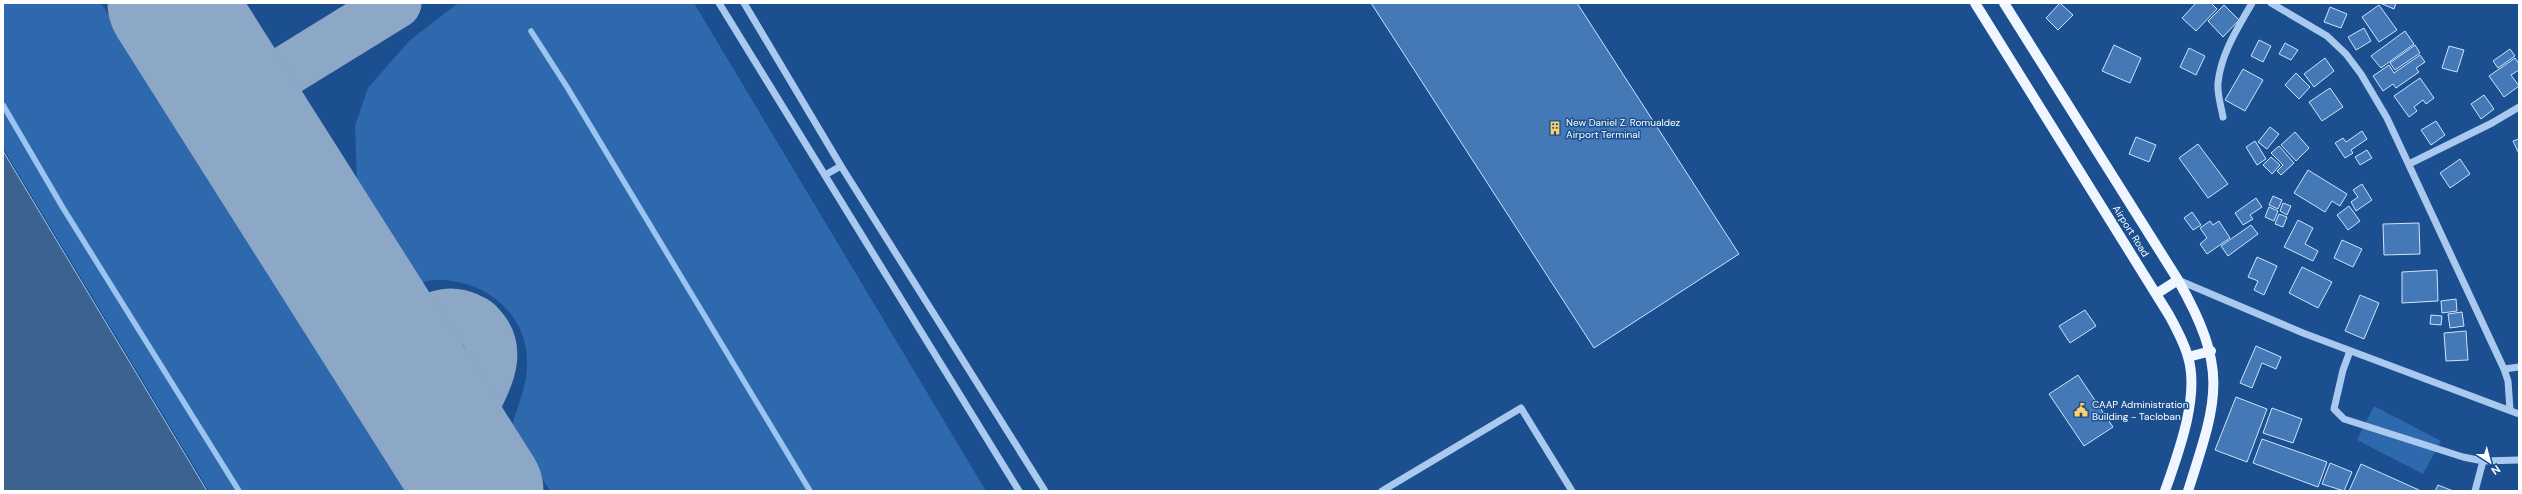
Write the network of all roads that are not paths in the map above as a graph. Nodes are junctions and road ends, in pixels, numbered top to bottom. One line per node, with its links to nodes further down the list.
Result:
1 (719, 3): 11 (street)
2 (744, 3): 10 (street)
3 (1975, 3): 13 (main road, Airport Road)
4 (2004, 3): 12 (main road, Airport Road)
5 (2252, 3): 8 (street)
6 (2271, 3): 9 (street)
7 (2519, 107): 9 (street)
8 (2223, 117)
9 (2409, 164): 18 (street)
10 (841, 166): 11 (street); 24 (street)
11 (825, 175): 23 (street)
12 (2178, 280): 13 (main road); 14 (main road, Airport Road); 15 (street)
13 (2156, 294): 16 (main road, Airport Road)
14 (2211, 350): 16 (main road); 28 (main road, Airport Road)
15 (2350, 351): 19 (street); 22 (street)
16 (2188, 357): 27 (main road, Airport Road)
17 (2519, 367): 18 (street)
18 (2504, 369): 19 (street)
19 (2510, 410): 20 (street)
20 (2519, 414)
21 (2519, 460): 22 (street)
22 (2483, 462): 29 (street)
23 (1019, 491)
24 (1045, 491)
25 (1382, 491): 26 (street)
26 (1572, 491)
27 (2165, 491)
28 (2188, 491)
29 (2475, 491)

